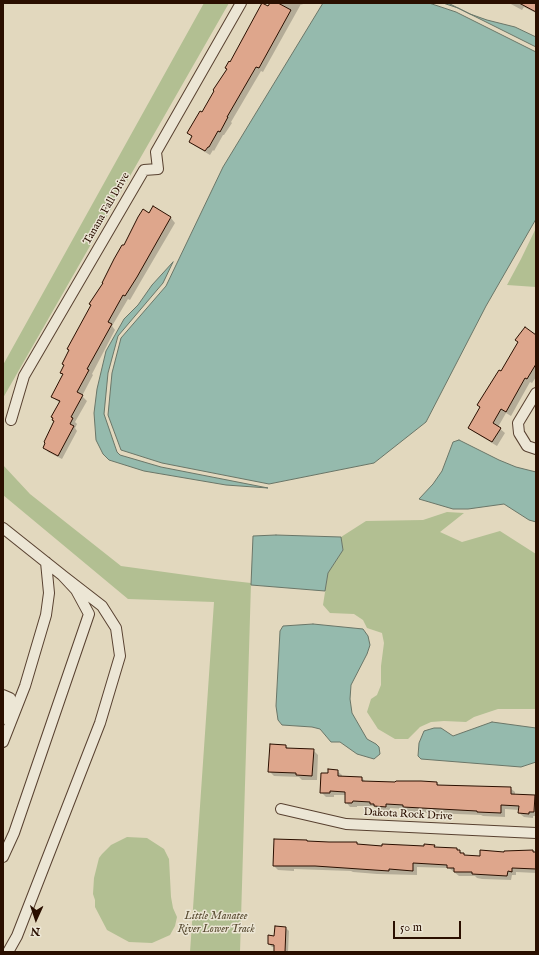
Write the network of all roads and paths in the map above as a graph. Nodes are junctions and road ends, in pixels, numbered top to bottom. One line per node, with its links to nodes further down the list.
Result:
1 (241, 3): 3 (street, Tanana Fall Drive)
2 (536, 393): 4 (street)
3 (12, 420)
4 (536, 450)
5 (3, 528): 6 (street)
6 (46, 562): 7 (street); 10 (street)
7 (62, 575): 13 (street); 14 (street)
8 (3, 695): 9 (street)
9 (3, 719)
10 (3, 742)
11 (281, 809): 12 (street, Dakota Rock Drive)
12 (536, 833)
13 (3, 857)
14 (8, 952)

